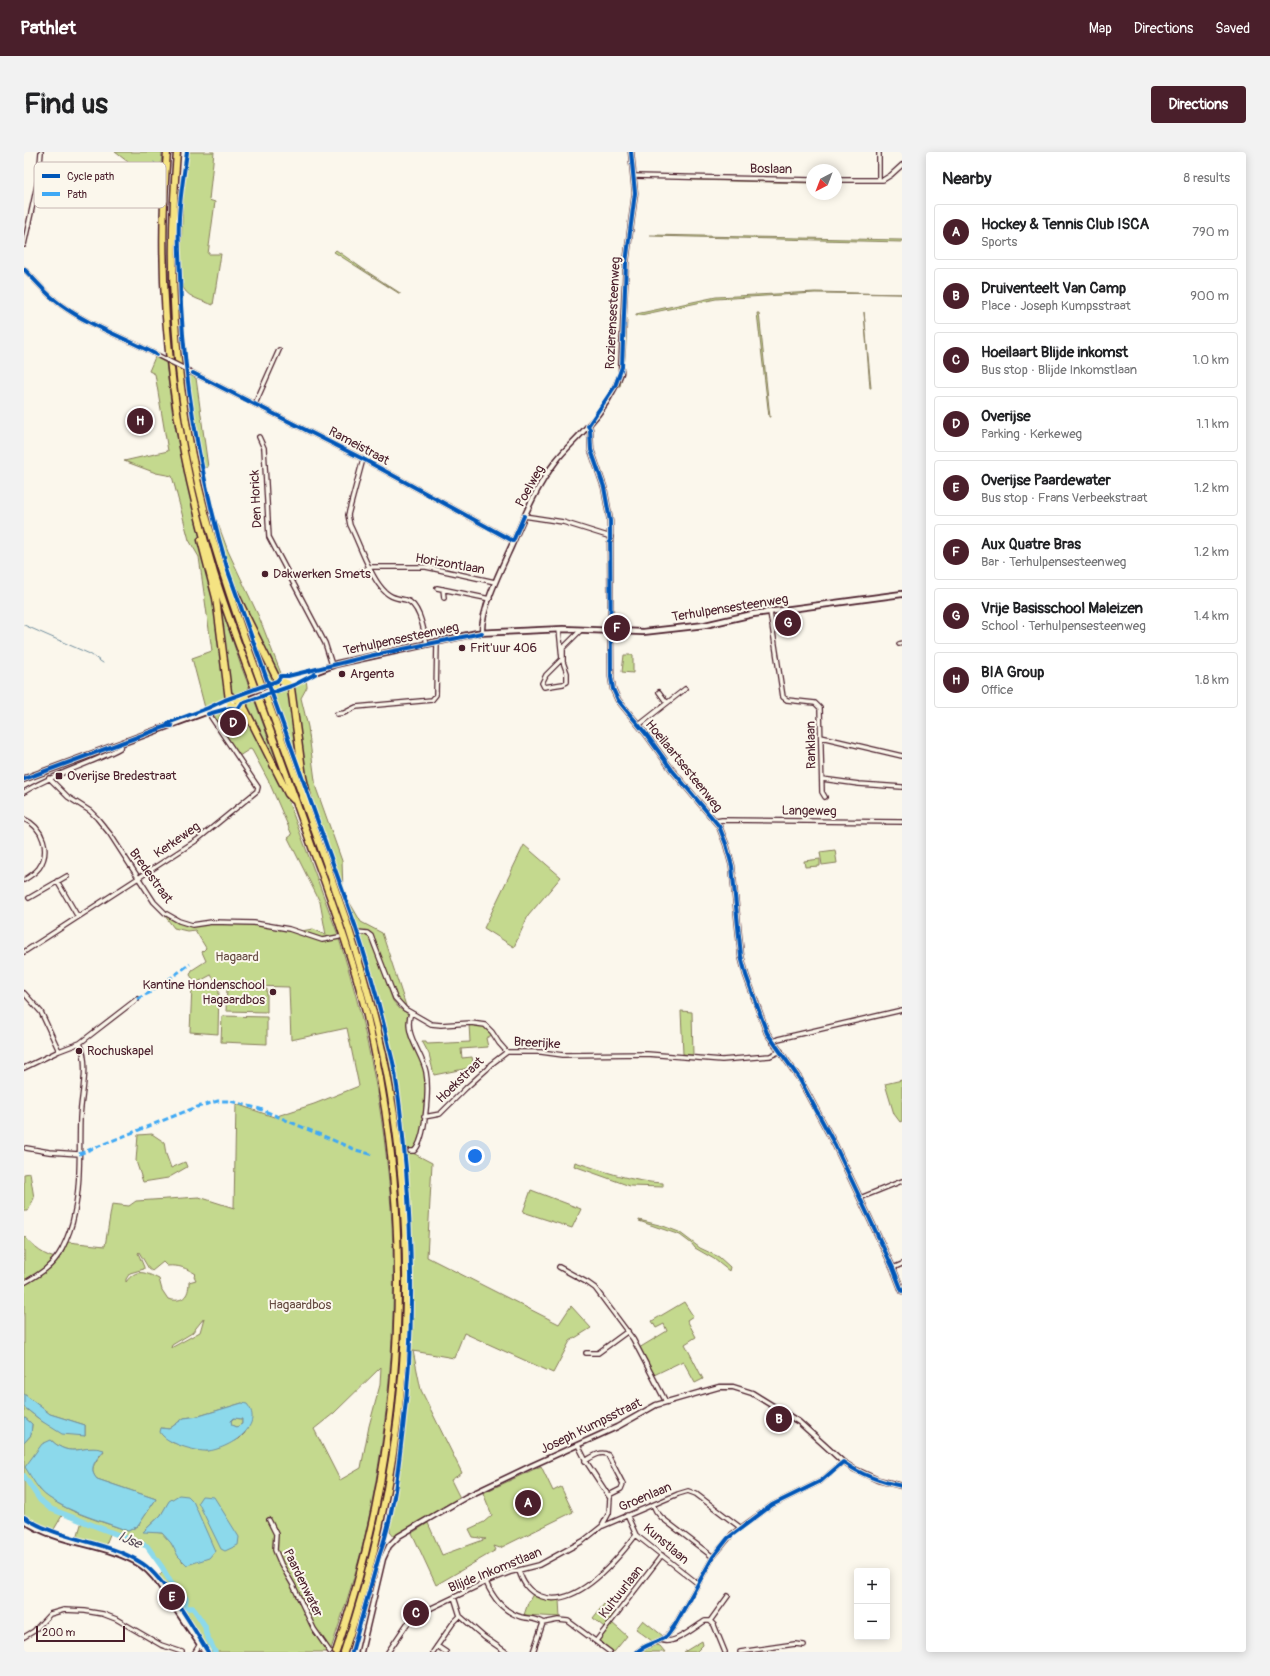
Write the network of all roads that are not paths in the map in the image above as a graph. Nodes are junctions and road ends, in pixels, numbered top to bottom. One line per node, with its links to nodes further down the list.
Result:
1 (41, 152): 6 (street)
2 (167, 152): 8 (highway)
3 (176, 152): 28 (highway)
4 (631, 152): 9 (street, Rozierensesteenweg)
5 (879, 152): 12 (street)
6 (40, 162)
7 (902, 165): 12 (street)
8 (166, 172)
9 (634, 176): 10 (street, Boslaan); 19 (street, Rozierensesteenweg)
10 (806, 180)
11 (842, 180): 12 (street)
12 (880, 180)
13 (34, 199): 15 (street)
14 (164, 208): 23 (highway)
15 (24, 245)
16 (24, 269): 18 (street, Rameistraat, bridge)
17 (279, 350): 18 (street)
18 (255, 404): 21 (street, Rameistraat)
19 (588, 426): 22 (street, Poelweg); 24 (street)
20 (260, 437): 44 (street, Den Horick)
21 (363, 459): 25 (street, Rameistraat); 27 (street)
22 (524, 516): 24 (street); 25 (street, Poelweg)
23 (199, 519): 26 (highway); 29 (highway)
24 (611, 537): 40 (street)
25 (513, 541): 31 (street, Poelweg)
26 (207, 564): 29 (highway); 51 (highway)
27 (370, 567): 30 (street, Horizontlaan); 31 (street, Horizontlaan); 43 (street)
28 (222, 570): 45 (highway); 73 (highway)
29 (214, 574): 69 (highway)
30 (356, 574)
31 (495, 582): 36 (street, Poelweg)
32 (437, 588): 33 (street)
33 (443, 589): 35 (street); 36 (street)
34 (902, 594): 37 (main road, Terhulpensesteenweg)
35 (444, 598)
36 (490, 599): 41 (street, Poelweg)
37 (770, 612): 40 (main road, Terhulpensesteenweg); 58 (street, Ranklaan)
38 (559, 629): 39 (main road, Terhulpensesteenweg); 39 (street); 41 (main road, Terhulpensesteenweg)
39 (581, 630): 40 (main road, Terhulpensesteenweg)
40 (612, 631): 57 (street, Hoeilaartsesteenweg)
41 (482, 633): 42 (main road, Terhulpensesteenweg)
42 (436, 642): 43 (main road, Terhulpensesteenweg); 56 (street)
43 (427, 644): 44 (main road, Terhulpensesteenweg)
44 (332, 665): 46 (main road, Terhulpensesteenweg)
45 (273, 672): 46 (highway); 46 (highway)
46 (283, 684): 48 (highway); 49 (main road, Terhulpensesteenweg, bridge); 73 (highway)
47 (685, 689): 53 (street)
48 (269, 691): 52 (main road, bridge)
49 (250, 692): 52 (highway)
50 (659, 692): 53 (street)
51 (230, 700): 52 (highway); 54 (main road); 55 (highway)
52 (243, 700): 55 (highway)
53 (667, 703): 57 (street)
54 (209, 711): 59 (main road); 75 (street, Kerkeweg)
55 (247, 712): 69 (highway)
56 (337, 714)
57 (639, 725): 71 (street, Hoeilaartsesteenweg)
58 (821, 737): 60 (street); 64 (street, Ranklaan)
59 (122, 742): 61 (main road); 62 (street)
60 (902, 756)
61 (29, 777): 63 (main road); 65 (street)
62 (49, 778): 65 (street); 75 (street, Bredestraat)
63 (24, 779)
64 (822, 779): 66 (street); 68 (street, Ranklaan)
65 (34, 786): 67 (street)
66 (902, 786)
67 (24, 792)
68 (825, 797)
69 (296, 802): 137 (highway)
70 (24, 819): 76 (street)
71 (716, 821): 72 (street, Langeweg); 87 (street, Hoeilaartsesteenweg)
72 (902, 822)
73 (313, 824): 142 (highway)
74 (67, 876): 77 (street)
75 (138, 878): 79 (street, Kerkeweg); 81 (street, Bredestraat)
76 (24, 880)
77 (57, 881): 78 (street); 79 (street)
78 (29, 898)
79 (78, 917): 82 (street, Kerkeweg)
80 (357, 932): 86 (street, Breerijke)
81 (340, 937)
82 (24, 952)
83 (24, 993): 90 (street)
84 (137, 1000): 88 (street)
85 (902, 1010): 87 (street)
86 (411, 1013): 91 (street, Breerijke); 93 (street, Hoekstraat)
87 (772, 1042): 89 (street, Hoeilaartsesteenweg)
88 (80, 1043): 90 (street); 96 (street)
89 (780, 1051): 91 (street, Breerijke); 98 (street, Hoeilaartsesteenweg)
90 (59, 1052): 92 (street)
91 (507, 1052): 93 (street, Hoekstraat)
92 (24, 1068)
93 (424, 1117): 95 (street, Hoekstraat)
94 (26, 1148): 96 (street)
95 (410, 1151)
96 (79, 1154): 102 (street)
97 (902, 1181): 98 (street)
98 (861, 1199): 101 (street, Hoeilaartsesteenweg)
99 (902, 1264): 101 (street)
100 (559, 1267): 104 (street)
101 (893, 1268): 103 (street, Hoeilaartsesteenweg)
102 (24, 1283)
103 (902, 1291)
104 (628, 1331): 105 (street); 106 (street)
105 (586, 1353)
106 (666, 1402): 107 (street, Joseph Kumpsstraat); 109 (street, Joseph Kumpsstraat)
107 (578, 1445): 108 (street); 143 (street, Joseph Kumpsstraat)
108 (585, 1460): 111 (street); 111 (street)
109 (843, 1462): 110 (street, Joseph Kumpsstraat); 119 (street)
110 (902, 1486)
111 (609, 1495): 113 (street)
112 (653, 1505): 114 (street, Groenlaan); 119 (street, Groenlaan); 122 (street)
113 (610, 1513): 117 (street, Groenlaan); 118 (street, Blijde Inkomstlaan)
114 (627, 1515): 117 (street, Groenlaan); 120 (street, Kunstlaan)
115 (24, 1520): 134 (main road)
116 (269, 1520): 141 (street, Paardenwater)
117 (617, 1520): 118 (street, Groenlaan)
118 (602, 1526): 123 (street, Blijde Inkomstlaan)
119 (741, 1528): 122 (street)
120 (636, 1535): 121 (street, Kunstlaan); 123 (street)
121 (662, 1555): 125 (street, Kunstlaan); 133 (street, Kultuurlaan)
122 (713, 1557): 125 (street)
123 (519, 1571): 124 (street, Blijde Inkomstlaan)
124 (486, 1582): 127 (street, Blijde Inkomstlaan); 130 (street)
125 (697, 1583): 132 (street)
126 (728, 1596): 129 (street)
127 (454, 1597): 128 (street); 144 (street, Blijde Inkomstlaan)
128 (460, 1616): 136 (street); 147 (street)
129 (710, 1621): 132 (street); 151 (street)
130 (543, 1622): 133 (street); 148 (street)
131 (24, 1637): 138 (street)
132 (662, 1640): 150 (street)
133 (596, 1641): 149 (street)
134 (200, 1644): 139 (street); 140 (main road)
135 (804, 1645): 152 (street)
136 (437, 1646): 145 (street); 146 (street)
137 (337, 1650)
138 (182, 1652)
139 (195, 1652)
140 (205, 1652)
141 (330, 1652)
142 (344, 1652)
143 (361, 1652)
144 (388, 1652)
145 (433, 1652)
146 (446, 1652)
147 (506, 1652)
148 (533, 1652)
149 (610, 1652)
150 (637, 1652)
151 (725, 1652)
152 (740, 1652)

